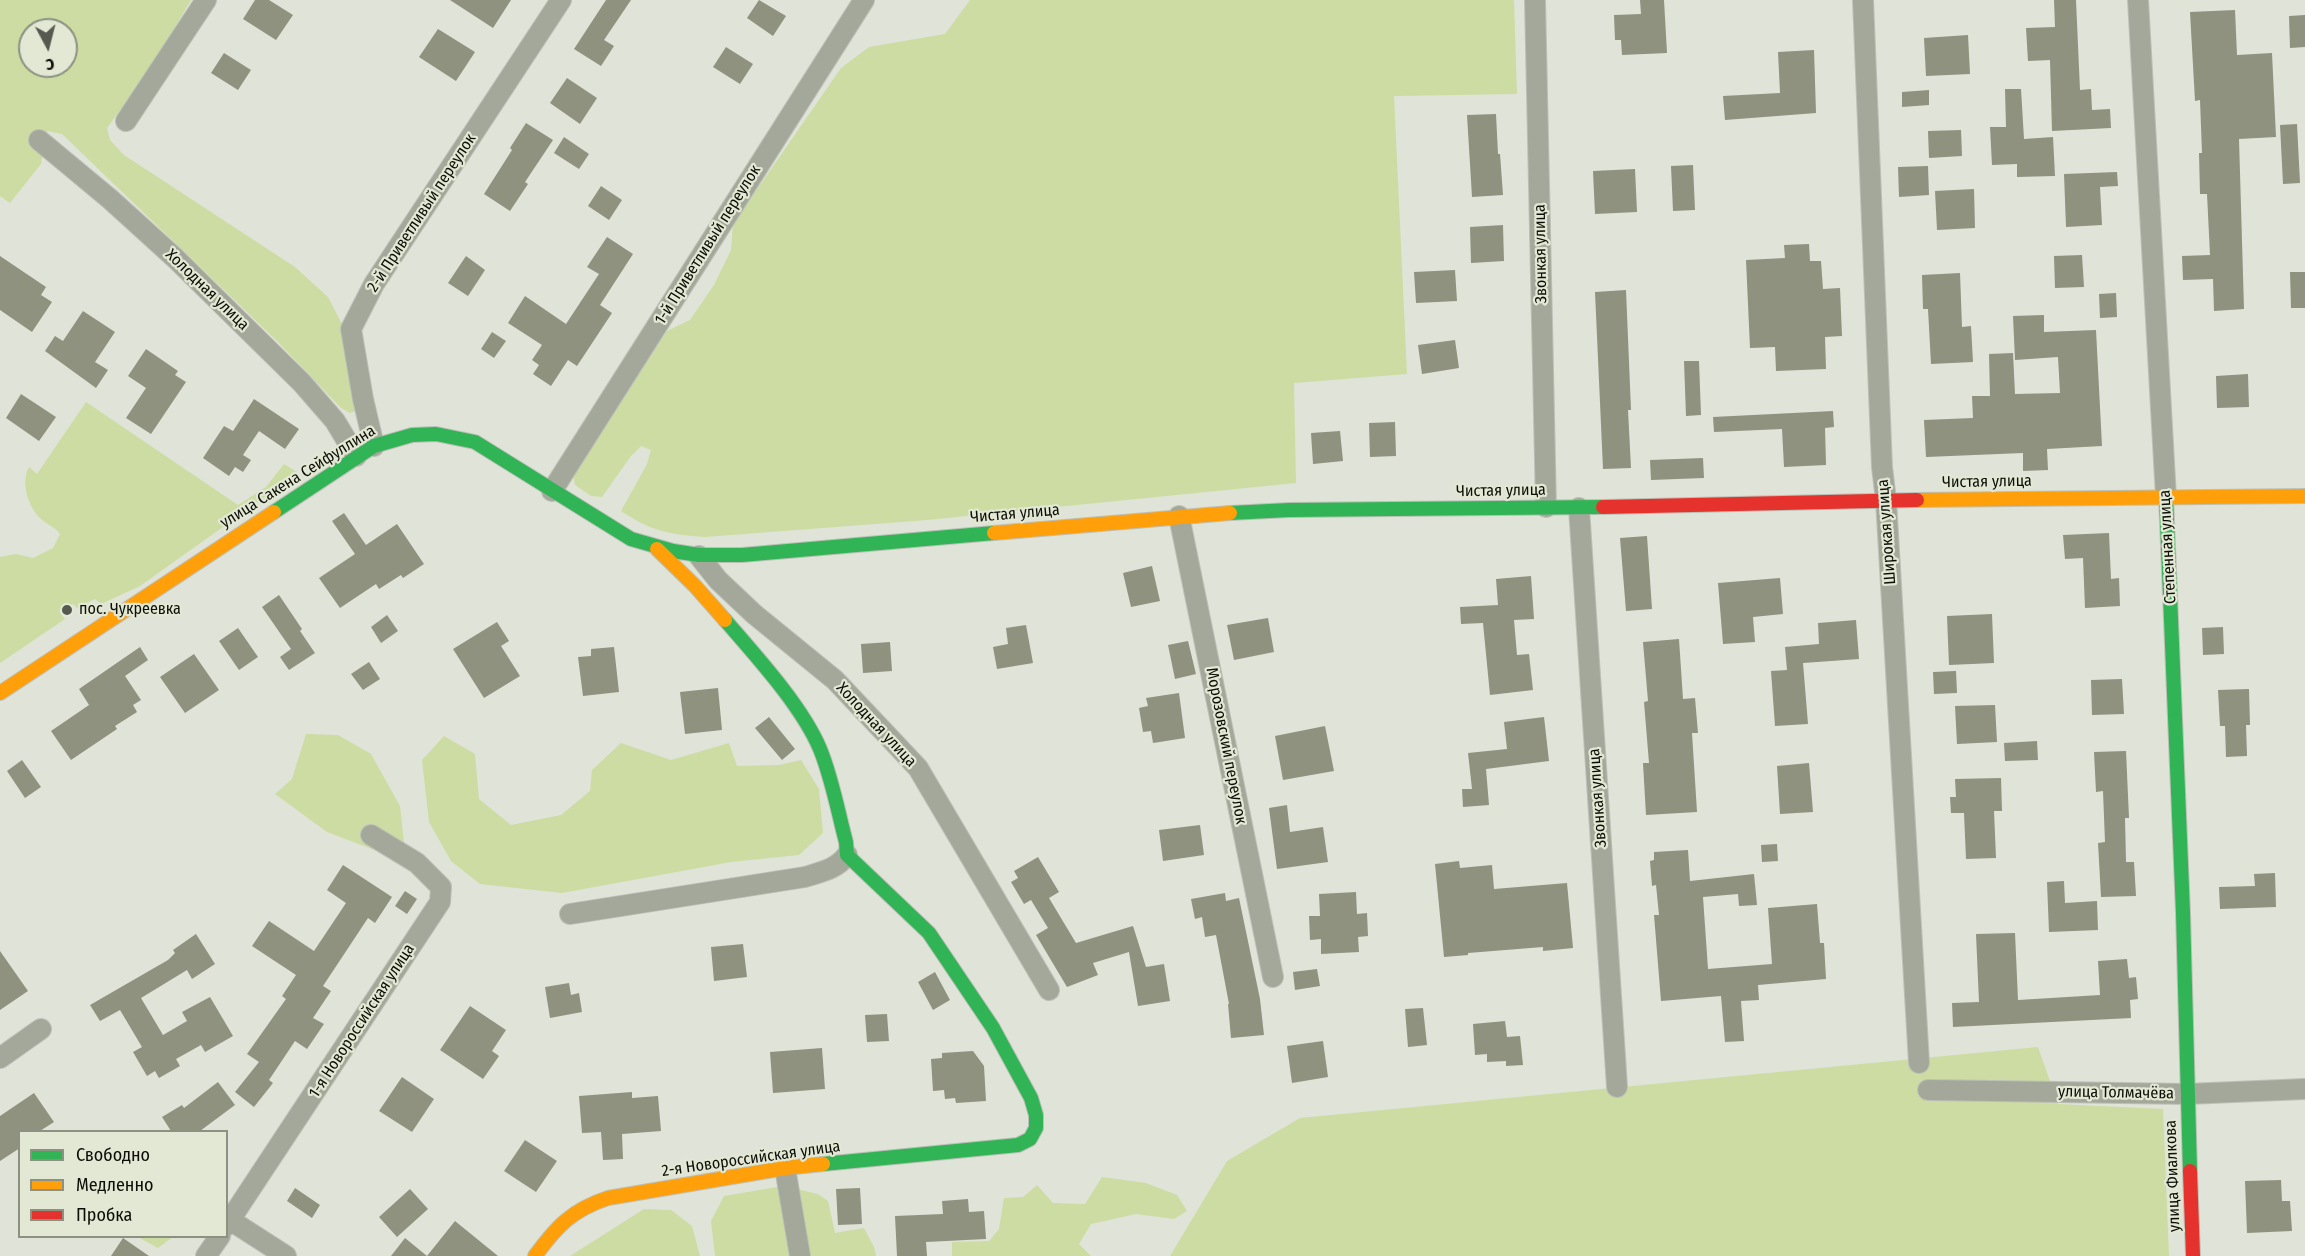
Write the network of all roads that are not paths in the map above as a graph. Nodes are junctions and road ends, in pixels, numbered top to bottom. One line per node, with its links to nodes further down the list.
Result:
1 (206, 0): 7 (street)
2 (561, 0): 9 (street, 2-й Приветливый переулок)
3 (864, 0): 11 (street, 1-й Приветливый переулок)
4 (1534, 0): 15 (street, Звонкая улица)
5 (1863, 0): 14 (street, Широкая улица)
6 (2138, 0): 13 (street, Степенная улица)
7 (126, 122)
8 (39, 140): 10 (street, Холодная улица)
9 (374, 446): 10 (street, улица Сакена Сейфуллина); 11 (street, улица Сакена Сейфуллина)
10 (356, 456): 20 (street, улица Сакена Сейфуллина)
11 (552, 491): 18 (street, улица Сакена Сейфуллина)
12 (2305, 496): 13 (street, Чистая улица)
13 (2166, 497): 14 (street, Чистая улица); 32 (street, Степенная улица)
14 (1886, 500): 16 (street, Чистая улица); 28 (street, Широкая улица)
15 (1546, 507): 16 (street, Чистая улица); 17 (street, Чистая улица)
16 (1579, 508): 29 (street, Звонкая улица)
17 (1179, 516): 19 (street, Чистая улица); 24 (street, Морозовский переулок)
18 (657, 549): 19 (street, улица Сакена Сейфуллина); 22 (street)
19 (699, 556): 25 (street, Холодная улица)
20 (0, 693)
21 (371, 835): 34 (street, 1-я Новороссийская улица)
22 (847, 855): 23 (street); 33 (street, 2-я Новороссийская улица)
23 (570, 914)
24 (1273, 977)
25 (1049, 990)
26 (40, 1029): 27 (street)
27 (0, 1058)
28 (1919, 1063)
29 (1617, 1087)
30 (2305, 1089): 32 (street, улица Толмачёва)
31 (1928, 1090): 32 (street, улица Толмачёва)
32 (2187, 1094): 41 (street, улица Фиалкова)
33 (785, 1168): 39 (street, 2-я Новороссийская улица); 40 (street)
34 (228, 1225)
35 (228, 1229): 38 (street)
36 (219, 1238): 37 (street, 1-я Новороссийская улица)
37 (207, 1256)
38 (286, 1256)
39 (535, 1256)
40 (800, 1256)
41 (2193, 1256)

